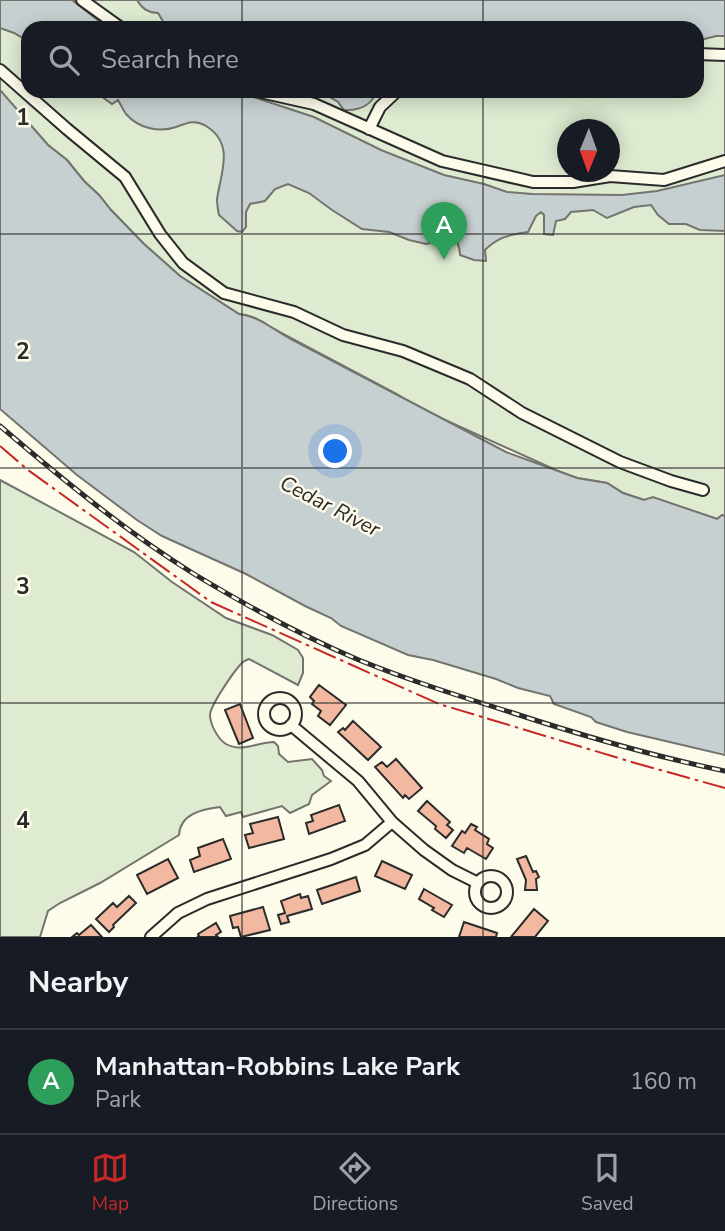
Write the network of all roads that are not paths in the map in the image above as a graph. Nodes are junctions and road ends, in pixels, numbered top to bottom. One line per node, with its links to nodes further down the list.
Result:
1 (82, 0): 2 (street)
2 (111, 21)
3 (704, 54): 4 (street)
4 (725, 55)
5 (0, 70): 6 (street)
6 (21, 89)
7 (31, 98): 12 (street)
8 (287, 98): 10 (street)
9 (390, 98): 10 (street)
10 (369, 129): 11 (street)
11 (725, 161)
12 (703, 490)
13 (291, 725): 14 (street)
14 (393, 822): 15 (street); 16 (street)
15 (478, 883)
16 (151, 937)

